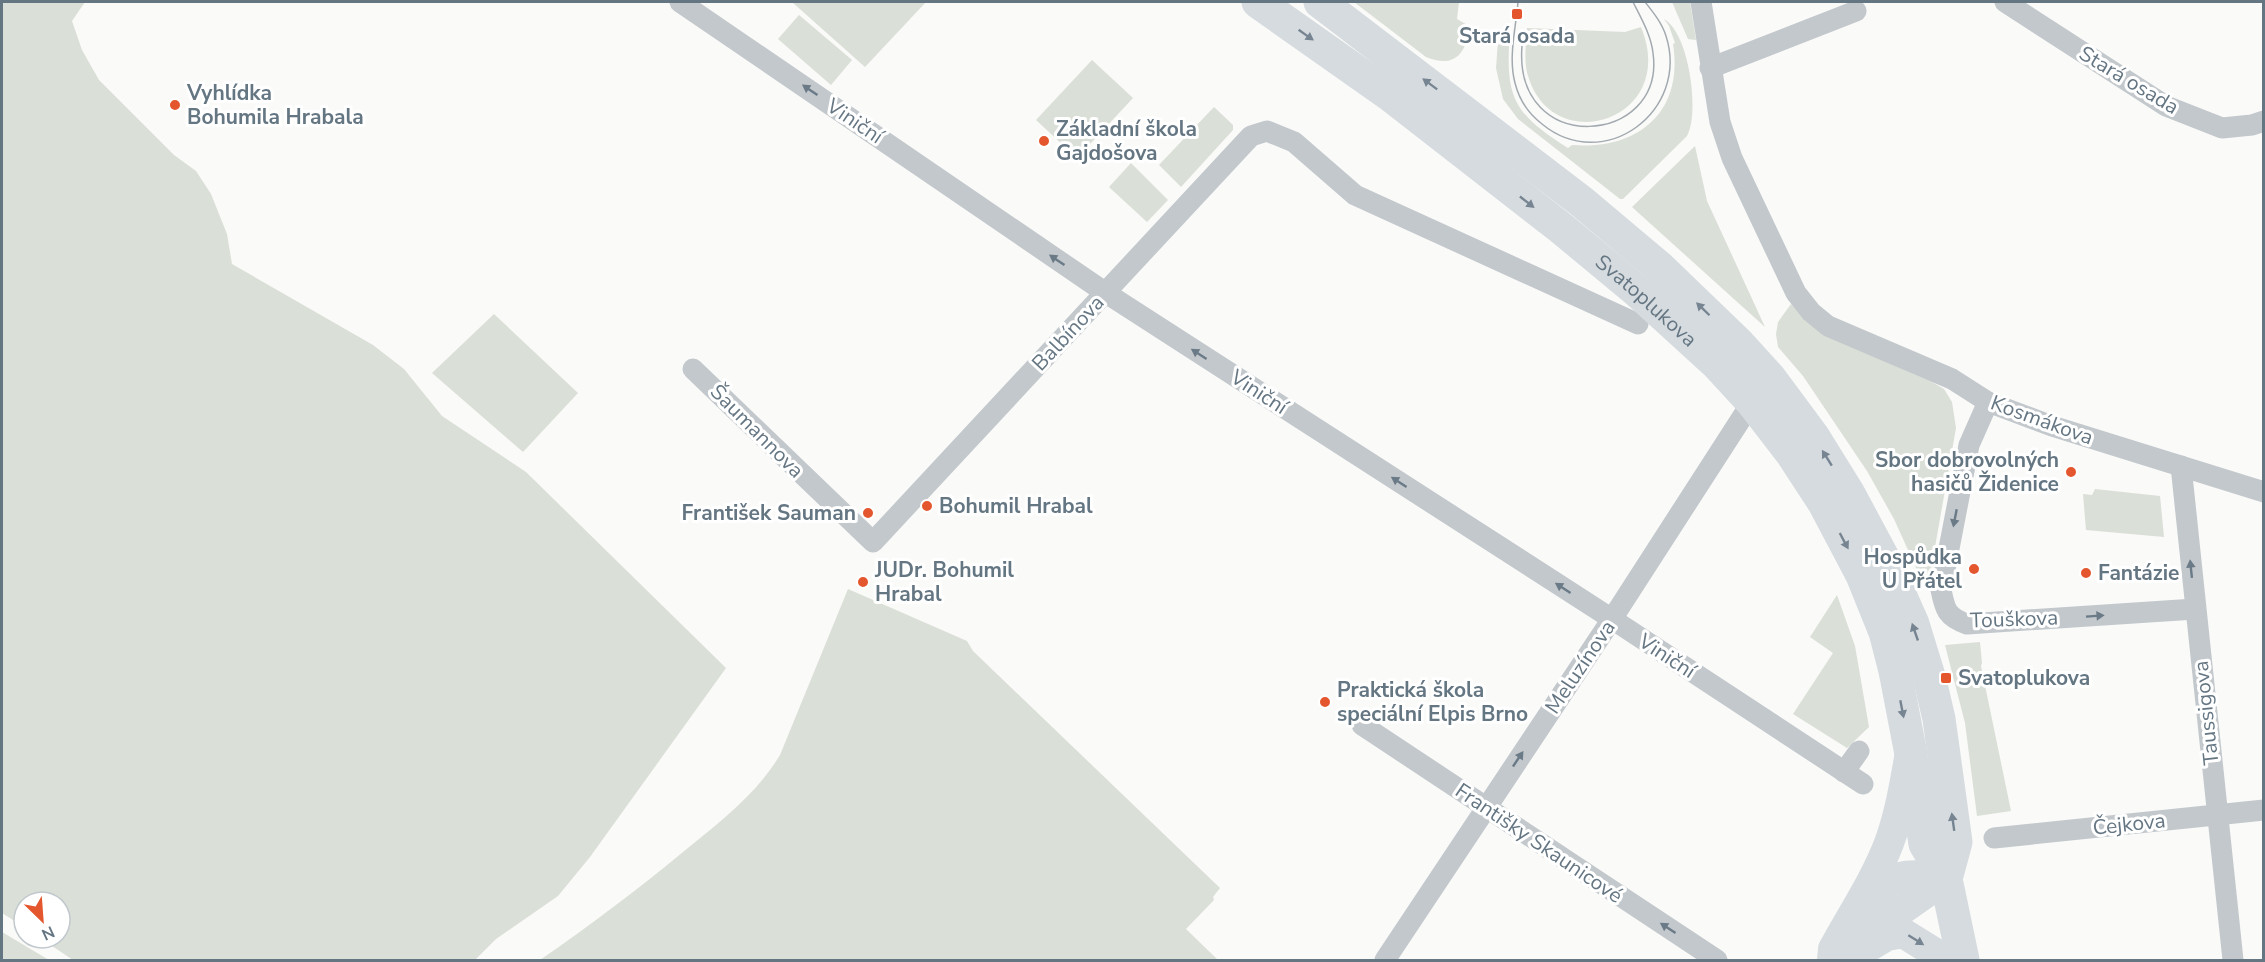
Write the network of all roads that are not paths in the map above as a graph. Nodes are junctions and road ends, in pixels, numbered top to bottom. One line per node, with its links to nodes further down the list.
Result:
1 (680, 2): 10 (street, Viniční, one-way to 1)
2 (1258, 2): 13 (main road, Svatoplukova, one-way to 13)
3 (1320, 2): 29 (main road, Svatoplukova, one-way to 3)
4 (1701, 2): 7 (street)
5 (2005, 2): 8 (street, Stará osada)
6 (1856, 11): 7 (street)
7 (1710, 68): 14 (street, Kosmákova)
8 (2264, 121)
9 (1267, 131): 10 (street, Balbínova); 11 (street, Svatoplukova)
10 (1106, 293): 17 (street, Balbínova); 19 (street, Viniční, one-way to 10)
11 (1638, 324)
12 (693, 369): 17 (street, Šaumannova)
13 (1752, 402): 19 (street, Meluzínova); 21 (main road, Svatoplukova, one-way to 21)
14 (1988, 402): 15 (street, Kosmákova); 18 (street, Touškova, one-way to 18)
15 (2181, 466): 16 (street, Kosmákova); 18 (street, Taussigova, one-way to 15)
16 (2264, 492)
17 (873, 542)
18 (2195, 609): 27 (street, Taussigova)
19 (1612, 619): 23 (street, Viniční); 25 (street, Meluzínova, one-way to 19)
20 (1362, 725): 25 (street, Františky Skaunicové)
21 (1910, 749): 29 (main road, Svatoplukova); 32 (main road)
22 (1859, 751): 23 (street)
23 (1844, 772): 24 (street, Viniční)
24 (1863, 784)
25 (1486, 807): 30 (street, Meluzínova); 31 (street, Františky Skaunicové, one-way to 25)
26 (2264, 810): 27 (street, Čejkova)
27 (2217, 815): 28 (street, Čejkova); 37 (street, Taussigova)
28 (1994, 838)
29 (1946, 879): 33 (main road); 36 (main road, Svatoplukova)
30 (1385, 960)
31 (1717, 960)
32 (1832, 960)
33 (1839, 960)
34 (1851, 960): 35 (main road, one-way to 35)
35 (1942, 960)
36 (1964, 960)
37 (2233, 960)

